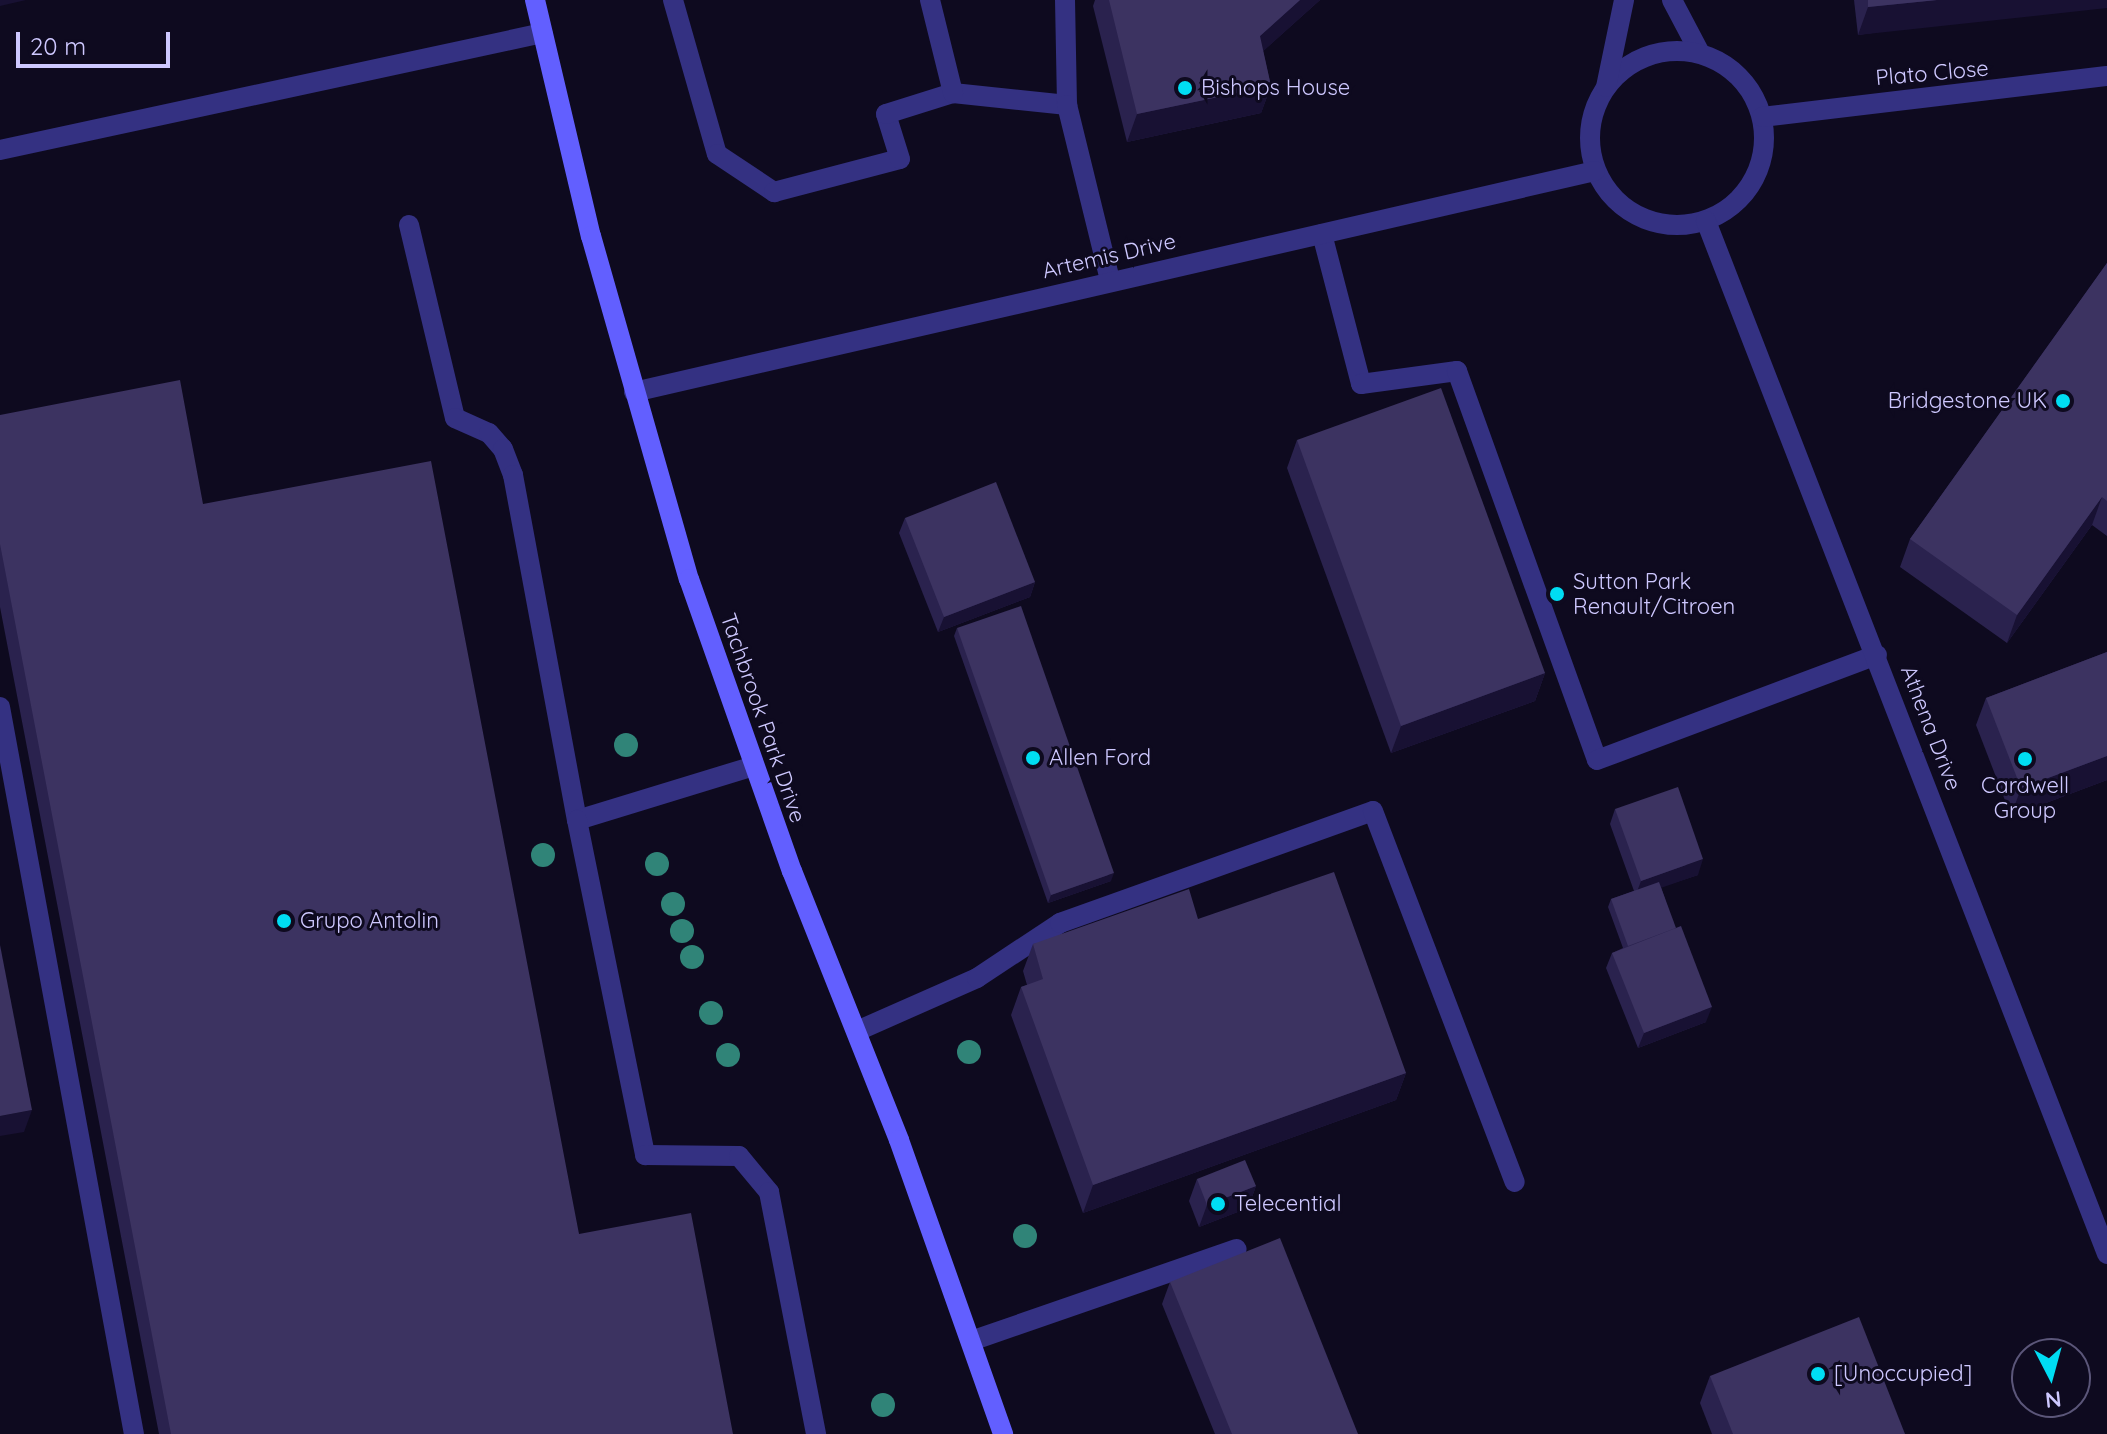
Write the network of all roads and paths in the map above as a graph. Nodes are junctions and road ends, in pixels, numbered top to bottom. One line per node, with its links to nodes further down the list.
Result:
1 (535, 0): 7 (street, Tachbrook Park Drive)
2 (673, 0): 11 (street)
3 (930, 0): 11 (street)
4 (1065, 0): 12 (street)
5 (1624, 0): 10 (street)
6 (1672, 0): 8 (street)
7 (543, 33): 14 (street); 20 (street, Tachbrook Park Drive)
8 (1700, 53): 10 (street); 13 (street)
9 (2107, 76): 13 (street, Plato Close)
10 (1606, 87): 15 (street)
11 (953, 93): 12 (street)
12 (1067, 105): 19 (street)
13 (1762, 117): 16 (street)
14 (0, 150)
15 (1595, 171): 16 (street); 18 (street, Artemis Drive)
16 (1706, 221): 21 (street, Athena Drive)
17 (409, 225): 24 (street)
18 (1322, 234): 19 (street, Artemis Drive); 21 (street)
19 (1110, 280): 20 (street, Artemis Drive)
20 (634, 392): 23 (street, Tachbrook Park Drive)
21 (1877, 655): 28 (street, Athena Drive)
22 (0, 707): 30 (street)
23 (754, 766): 24 (street); 25 (street, Tachbrook Park Drive)
24 (577, 820): 31 (street)
25 (857, 1031): 26 (street); 29 (street, Tachbrook Park Drive)
26 (1515, 1182)
27 (1236, 1249): 29 (street)
28 (2107, 1254)
29 (971, 1341): 32 (street, Tachbrook Park Drive)
30 (134, 1434)
31 (816, 1434)
32 (1003, 1434)

